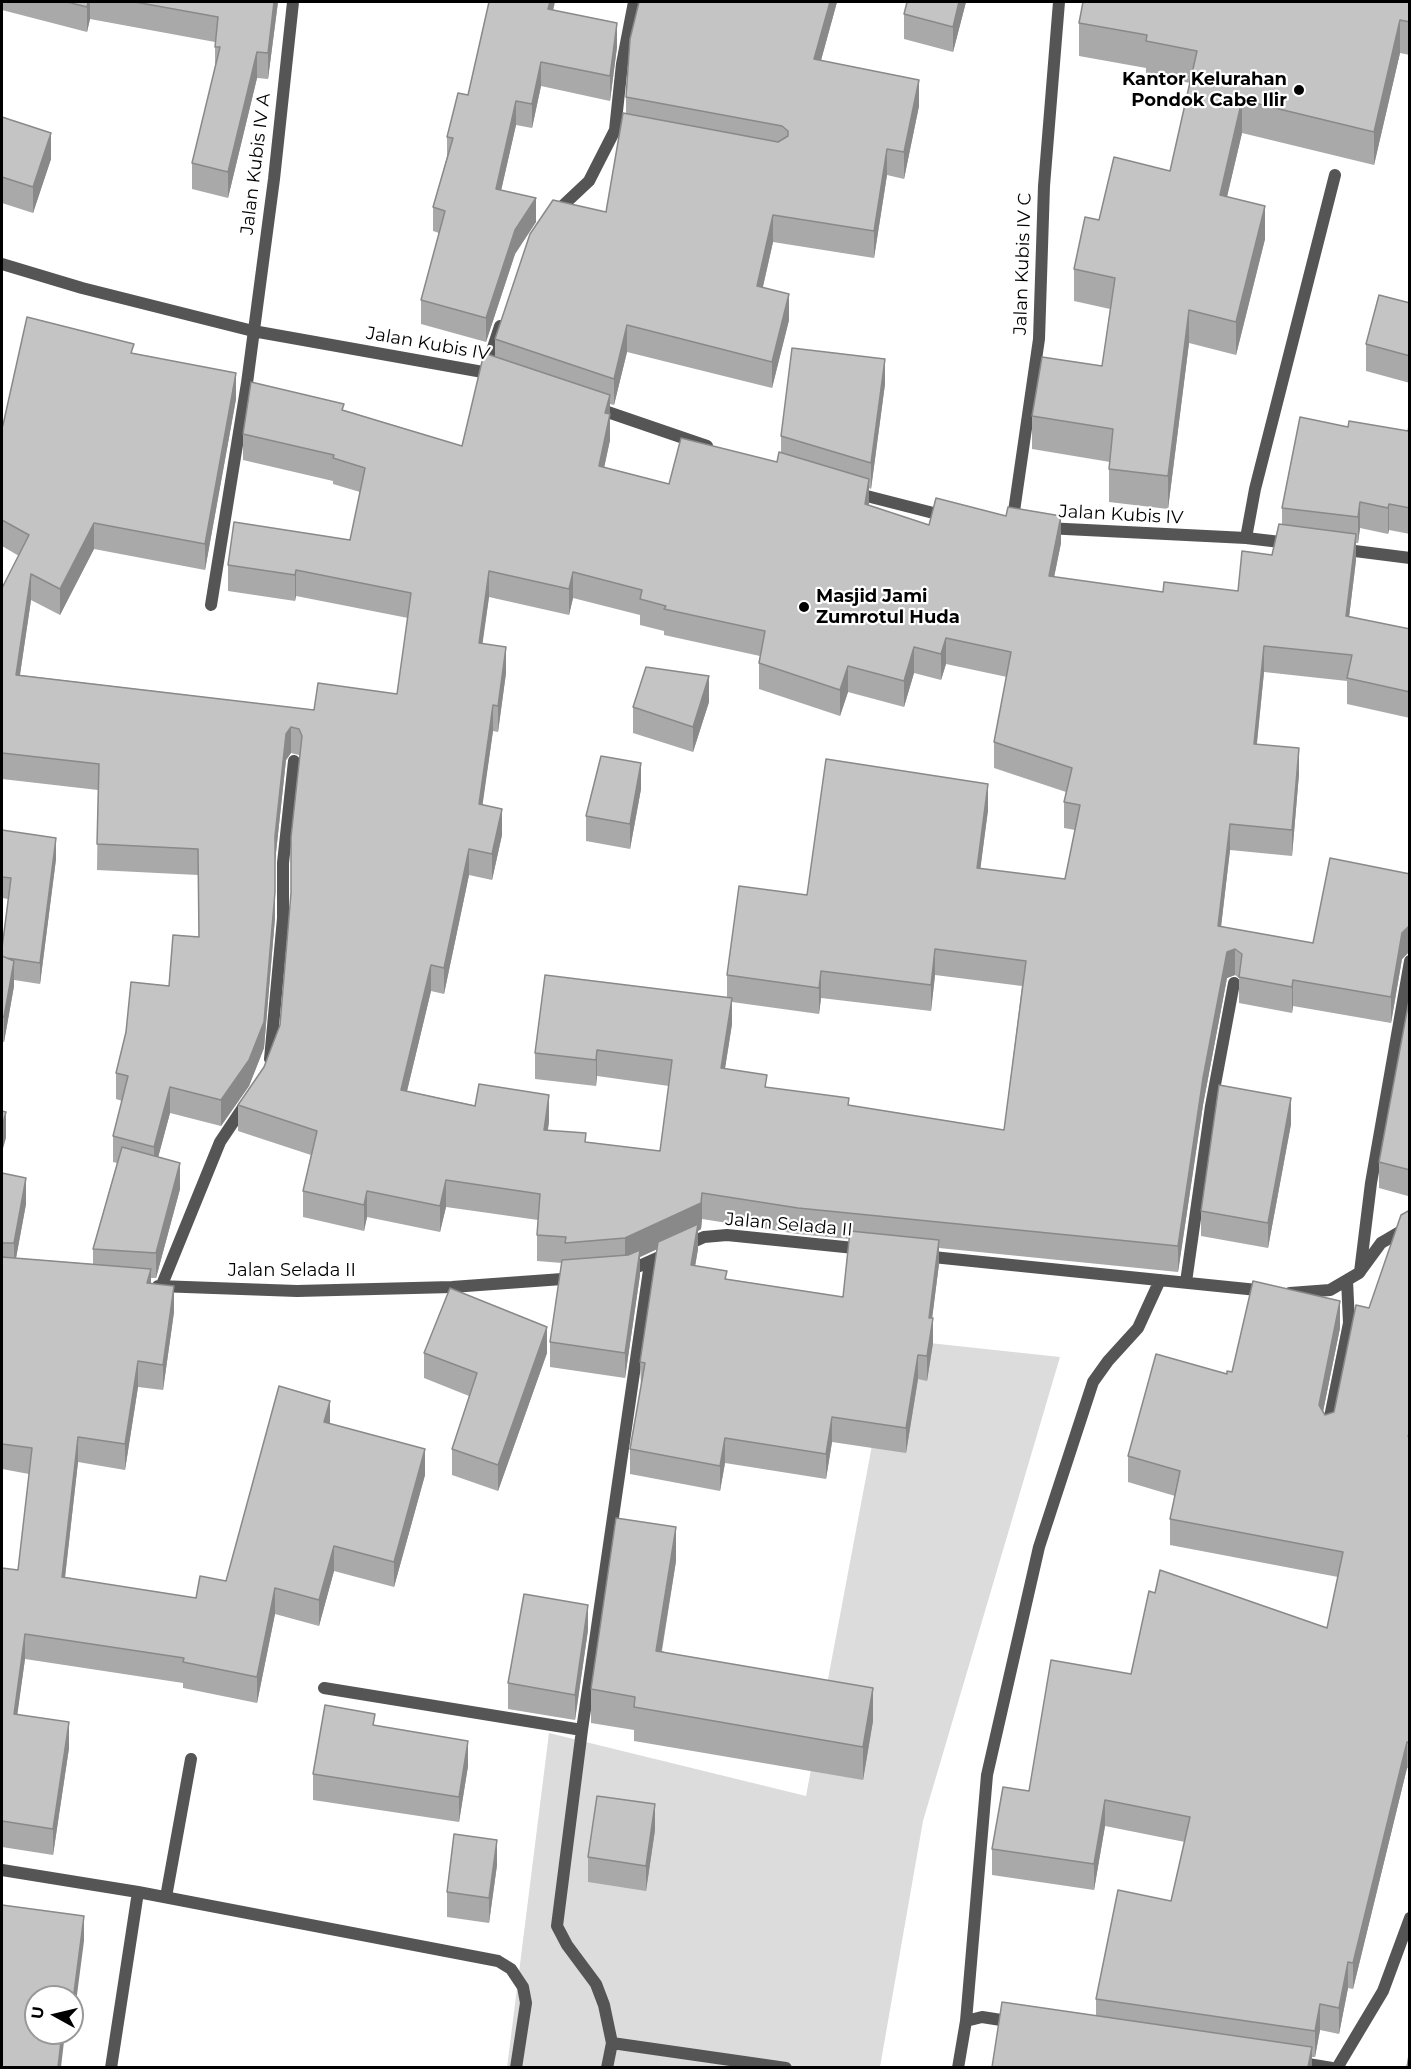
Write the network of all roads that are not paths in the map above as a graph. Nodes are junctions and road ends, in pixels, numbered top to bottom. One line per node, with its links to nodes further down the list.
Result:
1 (293, 2): 8 (street, Jalan Kubis IV A)
2 (634, 2): 5 (street)
3 (1059, 2): 15 (street, Jalan Kubis IV C)
4 (1335, 175): 16 (street)
5 (547, 220)
6 (2, 264): 8 (street, Jalan Kubis IV)
7 (506, 309): 9 (street)
8 (253, 331): 9 (street, Jalan Kubis IV); 20 (street, Jalan Kubis IV A)
9 (485, 372): 10 (street, Jalan Kubis IV)
10 (508, 379)
11 (587, 405): 12 (street)
12 (722, 451)
13 (846, 490): 14 (street)
14 (966, 521)
15 (1017, 526): 16 (street, Jalan Kubis IV)
16 (1246, 538): 17 (street, Jalan Kubis IV)
17 (1305, 545)
18 (1328, 548): 19 (street)
19 (1410, 558)
20 (211, 605)
21 (294, 761): 24 (street)
22 (1410, 961): 30 (street)
23 (1234, 983): 35 (street)
24 (267, 1068)
25 (256, 1090): 32 (street, Jalan Selada II)
26 (1410, 1226): 30 (street)
27 (879, 1251): 29 (street, Jalan Selada II)
28 (914, 1255): 33 (street)
29 (650, 1263): 31 (street, Jalan Selada II); 38 (street)
30 (1359, 1273): 34 (street)
31 (615, 1274)
32 (594, 1276)
33 (1160, 1280): 35 (street); 44 (street)
34 (1347, 1280): 35 (street); 36 (street)
35 (1186, 1282)
36 (1327, 1433)
37 (324, 1688): 38 (street)
38 (582, 1730): 46 (street)
39 (191, 1759): 42 (street)
40 (2, 1870): 41 (street)
41 (138, 1892): 42 (street); 48 (street)
42 (166, 1897): 49 (street)
43 (1410, 1918): 54 (street)
44 (966, 2021): 45 (street); 52 (street)
45 (1029, 2024)
46 (612, 2043): 50 (street); 51 (street)
47 (1286, 2061): 53 (street)
48 (111, 2067)
49 (516, 2067)
50 (608, 2067)
51 (786, 2067)
52 (958, 2067)
53 (1332, 2067)
54 (1337, 2067)

